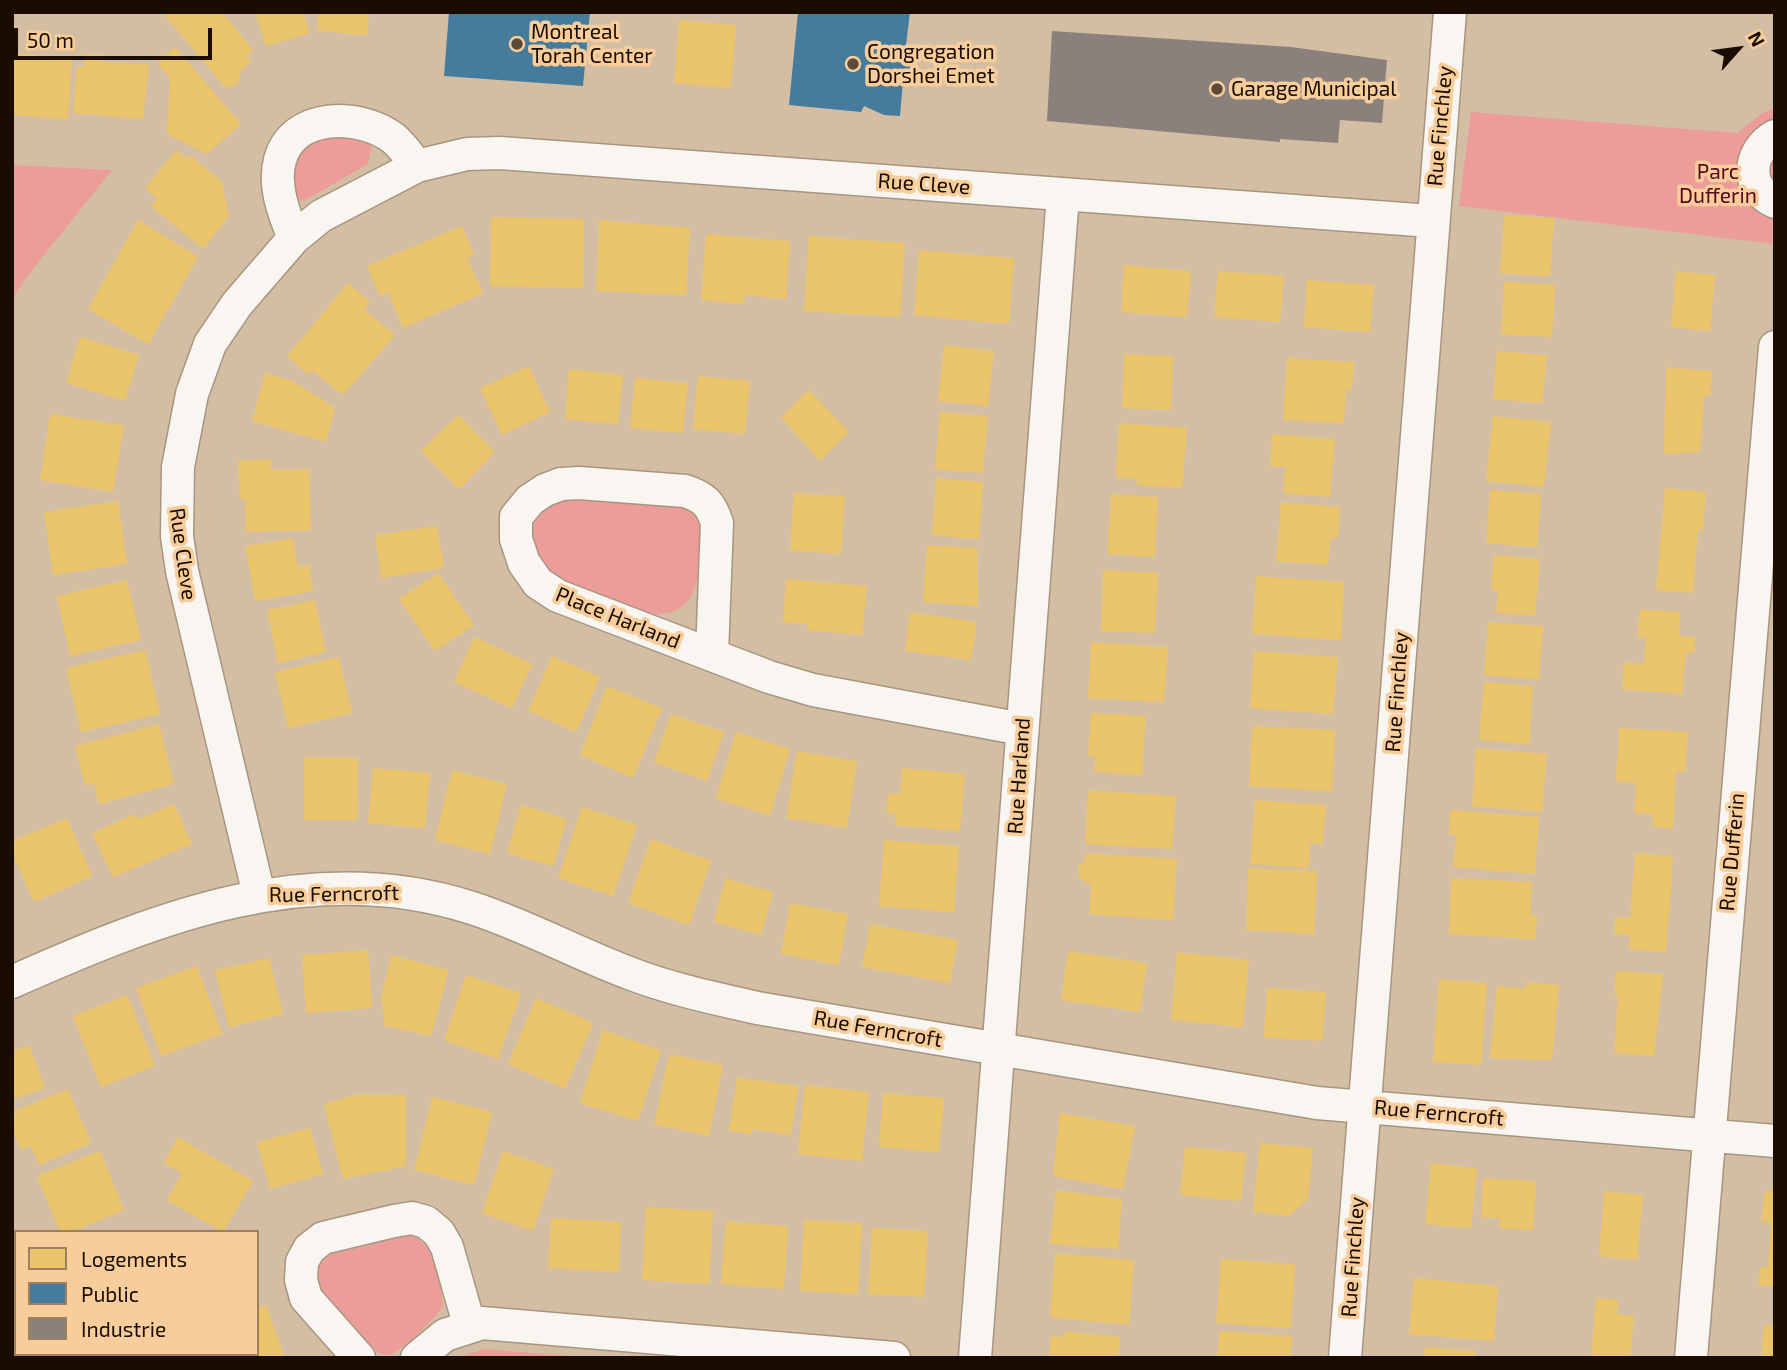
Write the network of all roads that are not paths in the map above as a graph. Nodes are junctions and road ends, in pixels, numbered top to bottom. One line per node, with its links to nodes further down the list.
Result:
1 (1449, 19): 6 (street, Rue Finchley)
2 (1775, 136): 5 (street)
3 (417, 166): 4 (street, Rue Cleve); 7 (street, Rue Cleve); 7 (street)
4 (1063, 195): 6 (street, Rue Cleve); 10 (street, Rue Harland)
5 (1775, 202)
6 (1432, 221): 14 (street, Rue Finchley)
7 (294, 238): 11 (street, Rue Cleve)
8 (1775, 347): 15 (street, Rue Dufferin)
9 (712, 654): 9 (street, Place Harland); 10 (street, Place Harland)
10 (1022, 729): 13 (street, Rue Harland)
11 (259, 895): 12 (street, Rue Ferncroft); 13 (street, Rue Ferncroft)
12 (12, 982)
13 (1000, 1050): 14 (street, Rue Ferncroft); 21 (street, Rue Harland)
14 (1364, 1107): 15 (street, Rue Ferncroft); 22 (street, Rue Finchley)
15 (1709, 1136): 16 (street, Rue Ferncroft); 23 (street, Rue Dufferin)
16 (1775, 1141)
17 (469, 1324): 18 (street); 19 (street); 20 (street)
18 (359, 1358)
19 (417, 1358)
20 (894, 1358)
21 (975, 1358)
22 (1345, 1358)
23 (1691, 1358)

